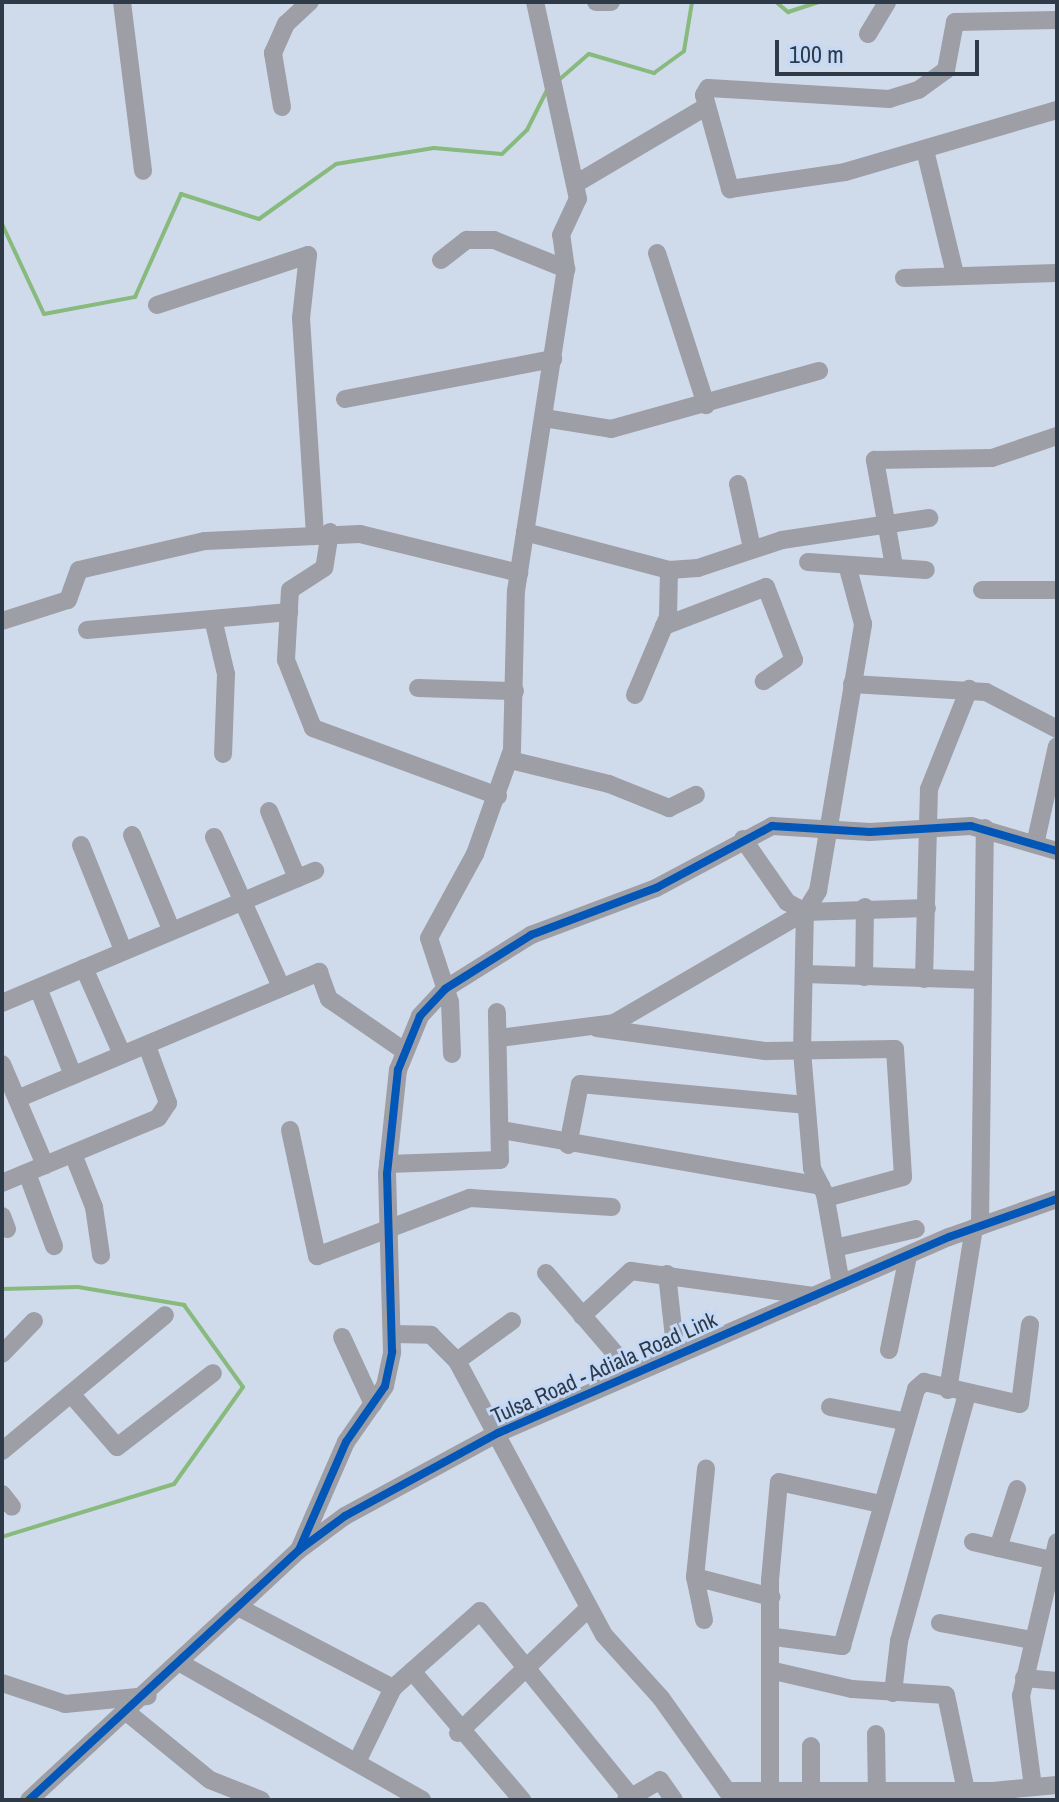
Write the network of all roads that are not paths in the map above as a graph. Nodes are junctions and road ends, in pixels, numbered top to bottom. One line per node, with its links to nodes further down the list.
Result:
1 (122, 2): 13 (street)
2 (310, 2): 9 (street)
3 (535, 2): 14 (street)
4 (596, 2): 5 (street)
5 (611, 2)
6 (887, 2): 8 (street)
7 (1057, 20): 10 (street)
8 (868, 34)
9 (282, 107)
10 (704, 108): 12 (street); 14 (street)
11 (1057, 110): 12 (street)
12 (925, 150): 19 (street)
13 (143, 171)
14 (577, 183): 17 (street)
15 (657, 253): 25 (street)
16 (441, 260): 17 (street)
17 (566, 269): 22 (street)
18 (1057, 273): 19 (street)
19 (955, 274): 20 (street)
20 (904, 278)
21 (157, 305): 32 (street)
22 (553, 359): 24 (street); 26 (street)
23 (819, 371): 25 (street)
24 (345, 399)
25 (706, 405): 26 (street)
26 (544, 418): 31 (street)
27 (1057, 436): 30 (street)
28 (738, 484): 33 (street)
29 (929, 518): 30 (street)
30 (887, 524): 33 (street); 35 (street)
31 (525, 532): 36 (street); 39 (street)
32 (322, 533): 39 (street); 42 (street); 44 (street)
33 (752, 548): 36 (street)
34 (808, 562): 35 (street)
35 (894, 566): 37 (street)
36 (669, 570): 45 (street)
37 (926, 570)
38 (849, 572): 48 (street)
39 (519, 573): 51 (street)
40 (982, 590): 41 (street)
41 (1057, 590)
42 (289, 612): 43 (street); 58 (street)
43 (213, 619): 46 (street); 55 (street)
44 (2, 621)
45 (664, 626): 47 (street); 52 (street)
46 (87, 630)
47 (764, 681)
48 (852, 684): 50 (street); 62 (street)
49 (418, 688): 51 (street)
50 (969, 689): 53 (street); 60 (street)
51 (515, 691): 56 (street)
52 (635, 695)
53 (1057, 729)
54 (1057, 746): 66 (street)
55 (223, 754)
56 (510, 760): 57 (street); 58 (street)
57 (696, 795)
58 (498, 796): 82 (street)
59 (269, 811): 69 (street)
60 (927, 828): 61 (street); 62 (street); 71 (street)
61 (985, 828): 66 (street); 79 (street)
62 (828, 831): 65 (street); 72 (street)
63 (132, 835): 73 (street)
64 (214, 837): 69 (street)
65 (743, 839): 72 (street); 82 (street)
66 (1036, 840): 68 (street)
67 (81, 845): 74 (street)
68 (1057, 851)
69 (242, 901): 73 (street); 80 (street)
70 (865, 907): 71 (street); 72 (street); 77 (street)
71 (927, 908): 78 (street)
72 (805, 912): 76 (street); 85 (street)
73 (171, 929): 74 (street)
74 (123, 950): 75 (street)
75 (84, 968): 81 (street); 90 (street)
76 (805, 974): 77 (street); 89 (street)
77 (864, 977): 78 (street)
78 (924, 979): 79 (street)
79 (983, 980): 107 (street)
80 (281, 987): 87 (street); 88 (street)
81 (38, 988): 83 (street); 93 (street)
82 (445, 989): 88 (street); 91 (street)
83 (2, 1003)
84 (497, 1012): 86 (street)
85 (597, 1028): 86 (street); 89 (street)
86 (499, 1038): 97 (street)
87 (147, 1046): 90 (street); 99 (street)
88 (403, 1050): 100 (street)
89 (802, 1052): 95 (street); 104 (street)
90 (122, 1054): 93 (street)
91 (452, 1054)
92 (2, 1064): 94 (street)
93 (73, 1075): 94 (street)
94 (17, 1099): 101 (street)
95 (805, 1105): 98 (street); 104 (street)
96 (290, 1130): 109 (street)
97 (501, 1130): 98 (street); 100 (street)
98 (568, 1145): 104 (street)
99 (73, 1154): 101 (street); 112 (street)
100 (388, 1164): 109 (street)
101 (45, 1165): 102 (street)
102 (27, 1173): 103 (street); 110 (street)
103 (2, 1183)
104 (824, 1192): 111 (street)
105 (1057, 1199): 107 (street, Tulsa Road - Adiala Road Link)
106 (612, 1207): 109 (street)
107 (977, 1227): 113 (street, Tulsa Road - Adiala Road Link); 131 (street)
108 (916, 1229): 111 (street)
109 (391, 1230): 123 (street)
110 (54, 1246)
111 (835, 1248): 116 (street)
112 (101, 1255)
113 (908, 1256): 116 (street, Tulsa Road - Adiala Road Link); 125 (street)
114 (546, 1273): 119 (street)
115 (667, 1274): 117 (street); 119 (street); 127 (street)
116 (841, 1284): 117 (street, Tulsa Road - Adiala Road Link)
117 (813, 1296): 127 (street, Tulsa Road - Adiala Road Link)
118 (165, 1315): 132 (street)
119 (582, 1316): 130 (street)
120 (34, 1321): 126 (street)
121 (512, 1321): 128 (street)
122 (1030, 1325): 131 (street)
123 (392, 1334): 128 (street); 133 (street)
124 (342, 1337): 133 (street)
125 (889, 1350)
126 (2, 1354)
127 (676, 1356): 130 (street, Tulsa Road - Adiala Road Link)
128 (457, 1361): 136 (street)
129 (213, 1373): 132 (street)
130 (633, 1374): 136 (street, Tulsa Road - Adiala Road Link)
131 (957, 1392): 135 (street); 162 (street)
132 (71, 1394): 137 (street)
133 (373, 1404): 144 (street)
134 (830, 1407): 135 (street)
135 (903, 1421): 140 (street)
136 (498, 1433): 144 (street, Tulsa Road - Adiala Road Link); 149 (street)
137 (2, 1451)
138 (706, 1469): 146 (street)
139 (1017, 1489): 143 (street)
140 (881, 1504): 147 (street); 152 (street)
141 (973, 1542): 143 (street)
142 (1057, 1542): 145 (street)
143 (998, 1548): 145 (street)
144 (299, 1550): 148 (street, Tulsa Road - Adiala Road Link)
145 (1051, 1560): 153 (street)
146 (695, 1577): 147 (street); 150 (street)
147 (771, 1597): 152 (street)
148 (240, 1608): 154 (street, Tulsa Road - Adiala Road Link); 161 (street)
149 (589, 1608): 156 (street); 175 (street)
150 (704, 1620)
151 (940, 1623): 153 (street)
152 (775, 1637): 157 (street)
153 (1032, 1640): 158 (street)
154 (182, 1664): 163 (street, Tulsa Road - Adiala Road Link); 168 (street)
155 (412, 1671): 156 (street); 161 (street); 165 (street)
156 (526, 1671): 165 (street); 176 (street)
157 (774, 1671): 162 (street); 175 (street)
158 (1024, 1678): 159 (street); 170 (street)
159 (1057, 1681)
160 (2, 1683): 163 (street)
161 (393, 1688): 168 (street)
162 (893, 1693): 171 (street)
163 (148, 1696): 164 (street, Tulsa Road - Adiala Road Link)
164 (129, 1714): 177 (street, Tulsa Road - Adiala Road Link); 178 (street)
165 (458, 1733): 180 (street)
166 (876, 1734): 174 (street)
167 (811, 1746): 172 (street)
168 (357, 1762): 179 (street)
169 (1057, 1785): 170 (street)
170 (1033, 1787): 173 (street)
171 (966, 1791): 173 (street); 174 (street)
172 (811, 1793): 174 (street); 175 (street)
173 (993, 1795)
174 (877, 1796)
175 (770, 1797)
176 (628, 1798): 181 (street)
177 (29, 1800)
178 (261, 1800)
179 (422, 1800)
180 (522, 1800)
181 (674, 1800)

